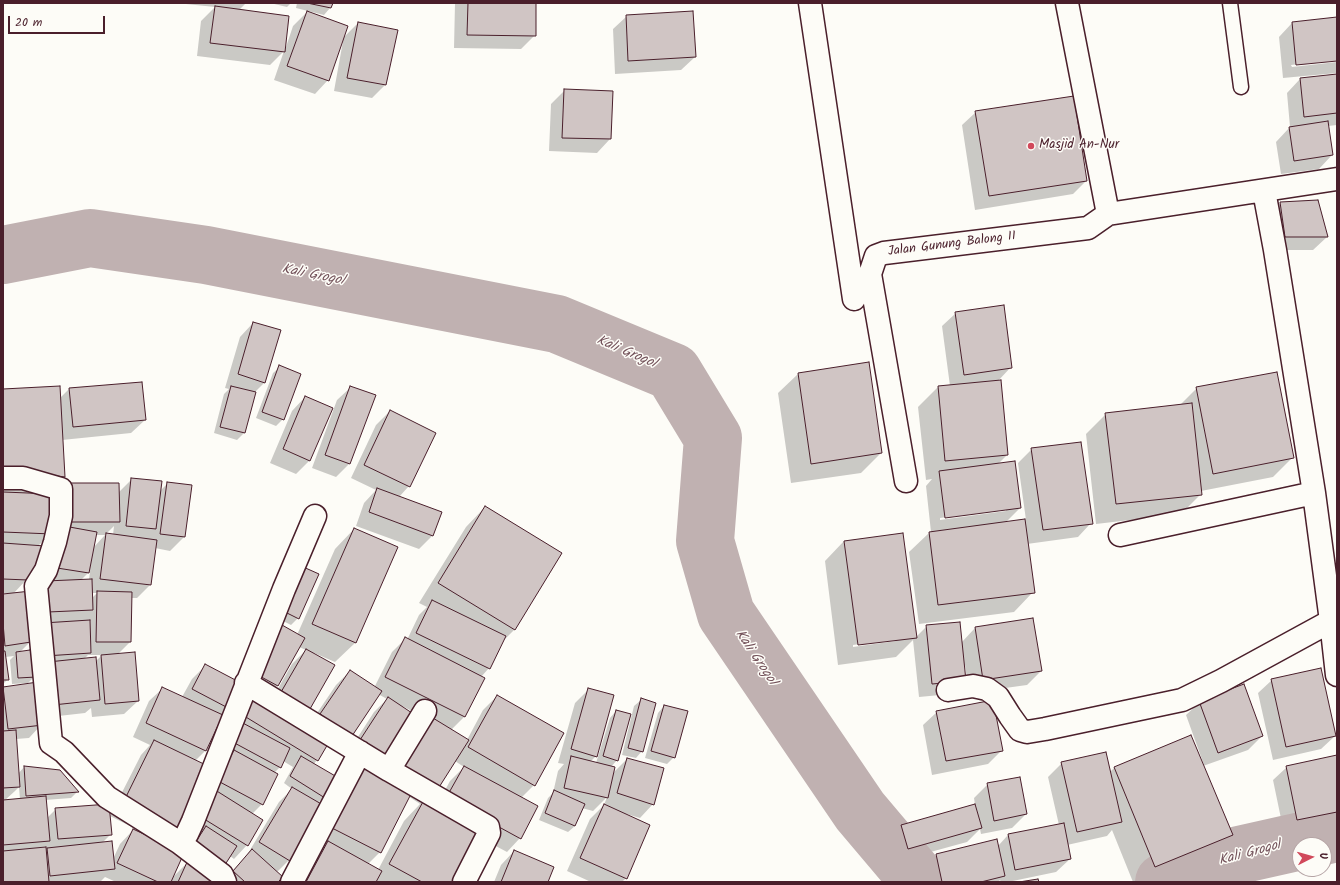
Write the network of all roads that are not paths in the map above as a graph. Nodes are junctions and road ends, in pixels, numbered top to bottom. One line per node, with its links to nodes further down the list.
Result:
1 (810, 3): 8 (street)
2 (1067, 3): 7 (street)
3 (1230, 3): 4 (lane)
4 (1241, 87)
5 (1337, 179): 6 (street, Jalan Gunung Balong II)
6 (1264, 191): 7 (street, Jalan Gunung Balong II); 11 (street)
7 (1108, 214): 10 (street, Jalan Gunung Balong II)
8 (854, 299)
9 (3, 478): 21 (street)
10 (906, 481)
11 (1314, 493): 13 (street); 14 (street)
12 (315, 516): 16 (street)
13 (1120, 535)
14 (1331, 621): 15 (street); 17 (street)
15 (1337, 675)
16 (246, 683): 19 (street); 21 (street)
17 (948, 690)
18 (425, 711): 20 (street)
19 (360, 752): 20 (street); 23 (street)
20 (389, 770): 24 (street)
21 (180, 843): 22 (street)
22 (225, 882)
23 (292, 882)
24 (464, 882)

